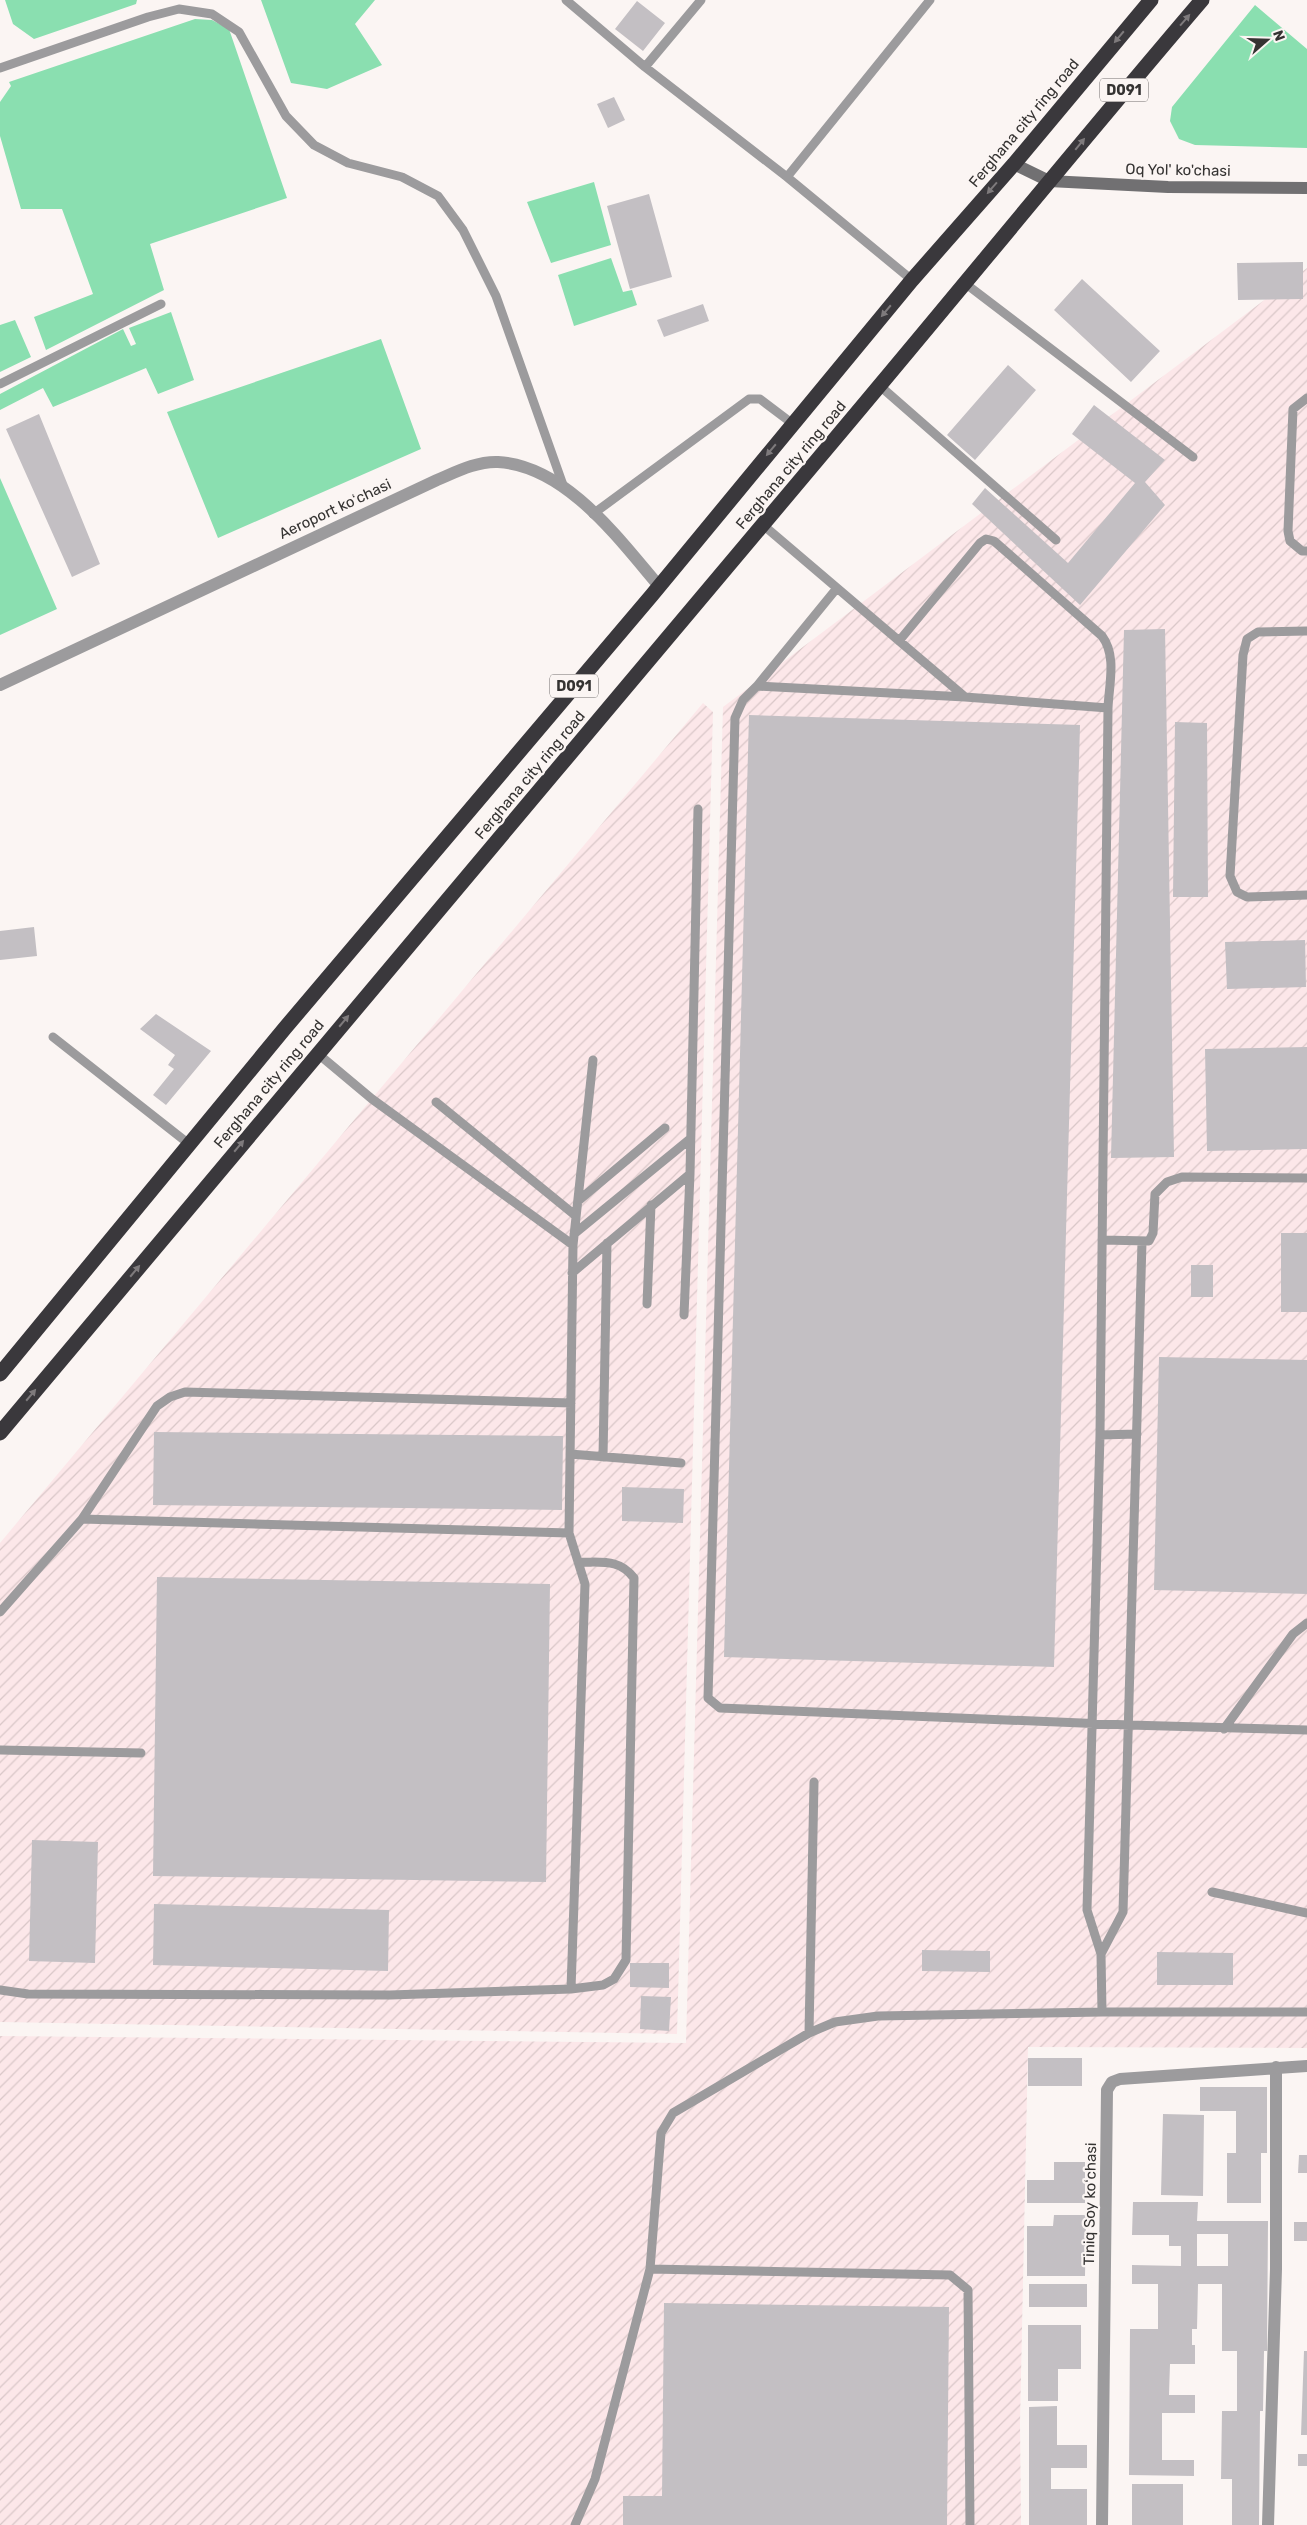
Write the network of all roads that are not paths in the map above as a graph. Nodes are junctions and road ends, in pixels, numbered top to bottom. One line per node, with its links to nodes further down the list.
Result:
1 (565, 0): 6 (lane)
2 (701, 0): 6 (lane)
3 (930, 0): 9 (lane)
4 (1151, 0): 8 (highway, Ferghana city ring road / D091, one-way to 8)
5 (1202, 0): 10 (highway, Ferghana city ring road / D091, one-way to 5)
6 (645, 67): 9 (lane)
7 (0, 68): 20 (lane)
8 (1014, 164): 10 (street); 12 (highway, Ferghana city ring road / D091, one-way to 12)
9 (787, 177): 12 (lane)
10 (1049, 181): 11 (street, Oq Yol' ko'chasi); 13 (highway, Ferghana city ring road / D091)
11 (1307, 188)
12 (912, 280): 18 (highway, Ferghana city ring road / D091, one-way to 18)
13 (966, 284): 16 (highway, Ferghana city ring road / D091); 19 (lane)
14 (161, 304): 15 (lane)
15 (0, 384)
16 (880, 386): 22 (highway, Ferghana city ring road / D091); 23 (lane)
17 (1307, 398): 24 (lane)
18 (793, 424): 21 (lane); 25 (highway, Ferghana city ring road / D091, one-way to 25)
19 (1193, 457)
20 (563, 485): 21 (street, Aeroport koʻchasi); 29 (street, Aeroport koʻchasi)
21 (594, 514): 25 (street, Aeroport koʻchasi)
22 (763, 525): 26 (lane); 36 (highway, Ferghana city ring road / D091, one-way to 22)
23 (1056, 540)
24 (1307, 551)
25 (660, 586): 41 (highway, Ferghana city ring road / D091)
26 (837, 588): 28 (lane); 30 (lane)
27 (1307, 631): 34 (lane)
28 (899, 642): 31 (lane); 32 (lane)
29 (0, 685)
30 (757, 686): 31 (lane); 68 (lane)
31 (965, 697): 32 (lane)
32 (1108, 708): 48 (lane)
33 (698, 809): 40 (lane)
34 (1307, 895)
35 (54, 1037): 41 (lane)
36 (317, 1053): 51 (lane); 57 (highway, Ferghana city ring road / D091, one-way to 36)
37 (593, 1060): 44 (lane)
38 (436, 1102): 46 (lane)
39 (665, 1128): 44 (lane)
40 (690, 1139): 42 (lane); 47 (lane)
41 (189, 1144): 55 (highway, Ferghana city ring road / D091)
42 (690, 1174): 45 (lane); 54 (lane)
43 (1307, 1178): 49 (lane)
44 (578, 1201): 46 (lane)
45 (651, 1205): 50 (lane); 53 (lane)
46 (576, 1216): 47 (lane)
47 (574, 1234): 51 (lane)
48 (1102, 1240): 49 (lane); 59 (lane)
49 (1142, 1242): 58 (lane)
50 (608, 1243): 52 (lane); 61 (lane)
51 (572, 1245): 52 (lane)
52 (572, 1273): 56 (lane)
53 (647, 1304)
54 (684, 1315)
55 (0, 1374)
56 (571, 1403): 60 (lane); 63 (lane)
57 (0, 1433)
58 (1137, 1434): 59 (lane); 69 (lane)
59 (1100, 1435): 68 (lane)
60 (570, 1454): 61 (lane); 64 (lane)
61 (603, 1457): 62 (lane)
62 (681, 1463)
63 (82, 1519): 64 (lane); 66 (lane)
64 (569, 1533): 65 (lane)
65 (578, 1562): 78 (lane); 78 (lane)
66 (0, 1612)
67 (1307, 1623): 70 (lane)
68 (1092, 1723): 69 (lane); 77 (lane)
69 (1129, 1725): 70 (lane); 77 (lane)
70 (1224, 1729): 71 (lane)
71 (1307, 1730)
72 (0, 1750): 73 (lane)
73 (141, 1753)
74 (814, 1782): 82 (lane)
75 (1212, 1892): 76 (lane)
76 (1307, 1913)
77 (1101, 1954): 80 (lane)
78 (571, 1989): 79 (lane)
79 (0, 1990)
80 (1102, 2012): 81 (lane); 82 (lane)
81 (1307, 2012)
82 (809, 2033): 85 (lane)
83 (1307, 2066): 84 (street, Tiniq Soy koʻchasi)
84 (1276, 2067): 88 (street, Tiniq Soy koʻchasi); 89 (street)
85 (650, 2269): 86 (lane); 87 (lane)
86 (575, 2525)
87 (970, 2525)
88 (1102, 2525)
89 (1268, 2525)

